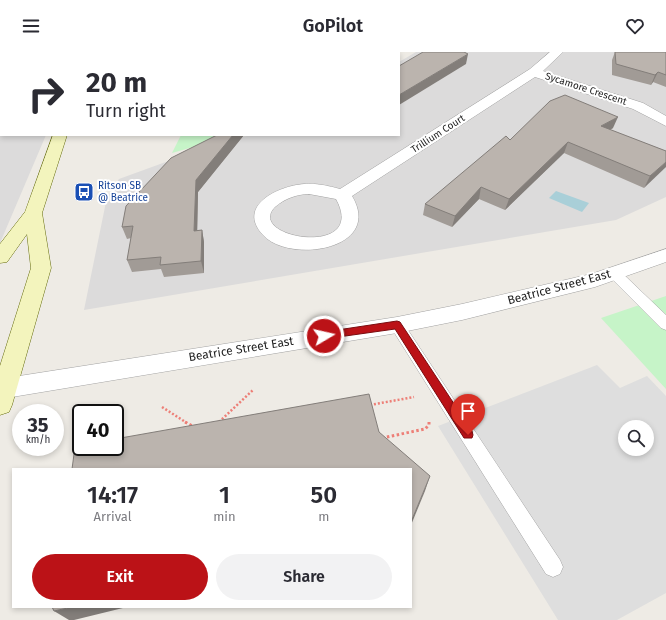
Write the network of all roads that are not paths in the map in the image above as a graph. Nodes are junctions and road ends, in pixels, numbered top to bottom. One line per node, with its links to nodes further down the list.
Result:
1 (557, 52): 2 (street, Sycamore Crescent)
2 (534, 72): 3 (street, Sycamore Crescent); 5 (street, Trillium Court)
3 (666, 122)
4 (60, 136): 6 (main road)
5 (343, 195): 5 (street)
6 (33, 213): 8 (main road); 12 (main road)
7 (666, 255): 9 (street, Beatrice Street East)
8 (0, 257)
9 (614, 273): 10 (lane); 11 (street, Beatrice Street East)
10 (666, 324)
11 (397, 325): 12 (street, Beatrice Street East); 13 (lane)
12 (2, 394)
13 (554, 567)

